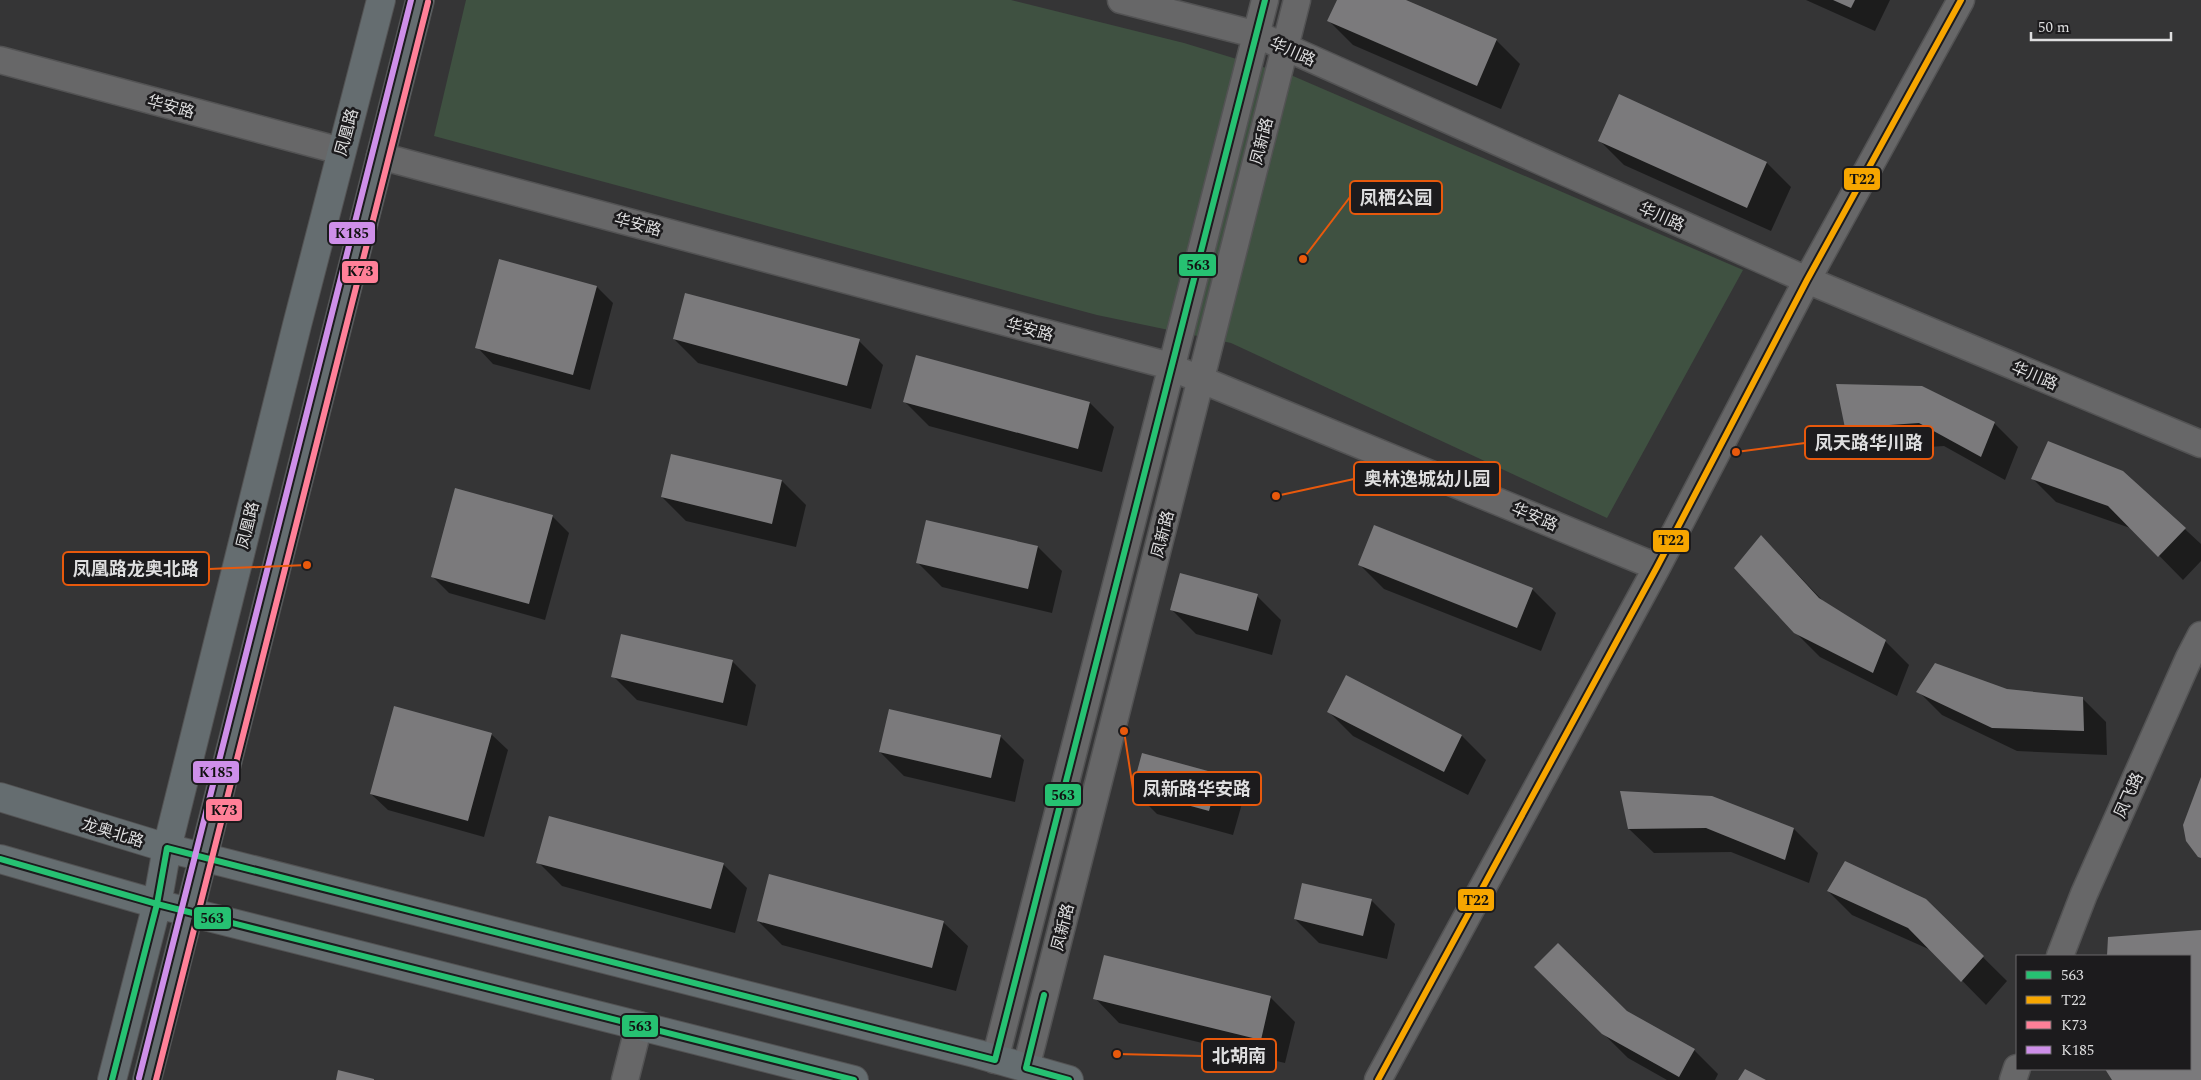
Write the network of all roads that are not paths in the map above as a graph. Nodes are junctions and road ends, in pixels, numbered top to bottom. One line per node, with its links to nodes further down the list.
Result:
1 (381, 0): 10 (main road, 凤凰路)
2 (420, 0): 11 (main road)
3 (1121, 0): 7 (street, 华川路)
4 (1265, 0): 7 (street)
5 (1297, 0): 8 (street, 凤新路)
6 (1961, 0): 12 (street)
7 (1256, 34): 8 (street, 华川路); 13 (street)
8 (1285, 47): 12 (street, 华川路); 14 (street, 凤新路)
9 (0, 60): 10 (street, 华安路)
10 (341, 151): 19 (main road, 凤凰路)
11 (380, 156): 13 (street, 华安路); 20 (main road)
12 (1807, 280): 15 (street, 华川路); 16 (street)
13 (1171, 368): 14 (street, 华安路); 26 (street)
14 (1201, 380): 16 (street, 华安路); 27 (street, 凤新路)
15 (2201, 444)
16 (1657, 567): 33 (street)
17 (2201, 635): 24 (street, 凤飞路)
18 (0, 797): 19 (main road, 龙奥北路)
19 (167, 848): 20 (main road, 龙奥北路); 22 (main road, 凤凰路)
20 (204, 857): 23 (main road); 26 (main road, 龙奥北路)
21 (0, 859): 22 (main road)
22 (157, 904): 23 (main road); 28 (main road, 凤凰路)
23 (189, 911): 25 (main road); 29 (main road)
24 (2060, 955)
25 (639, 1025): 30 (street); 31 (main road)
26 (995, 1060): 27 (main road, 龙奥北路)
27 (1026, 1068): 32 (main road, 龙奥北路)
28 (112, 1080)
29 (147, 1080)
30 (625, 1080)
31 (854, 1080)
32 (1069, 1080)
33 (1378, 1080)

